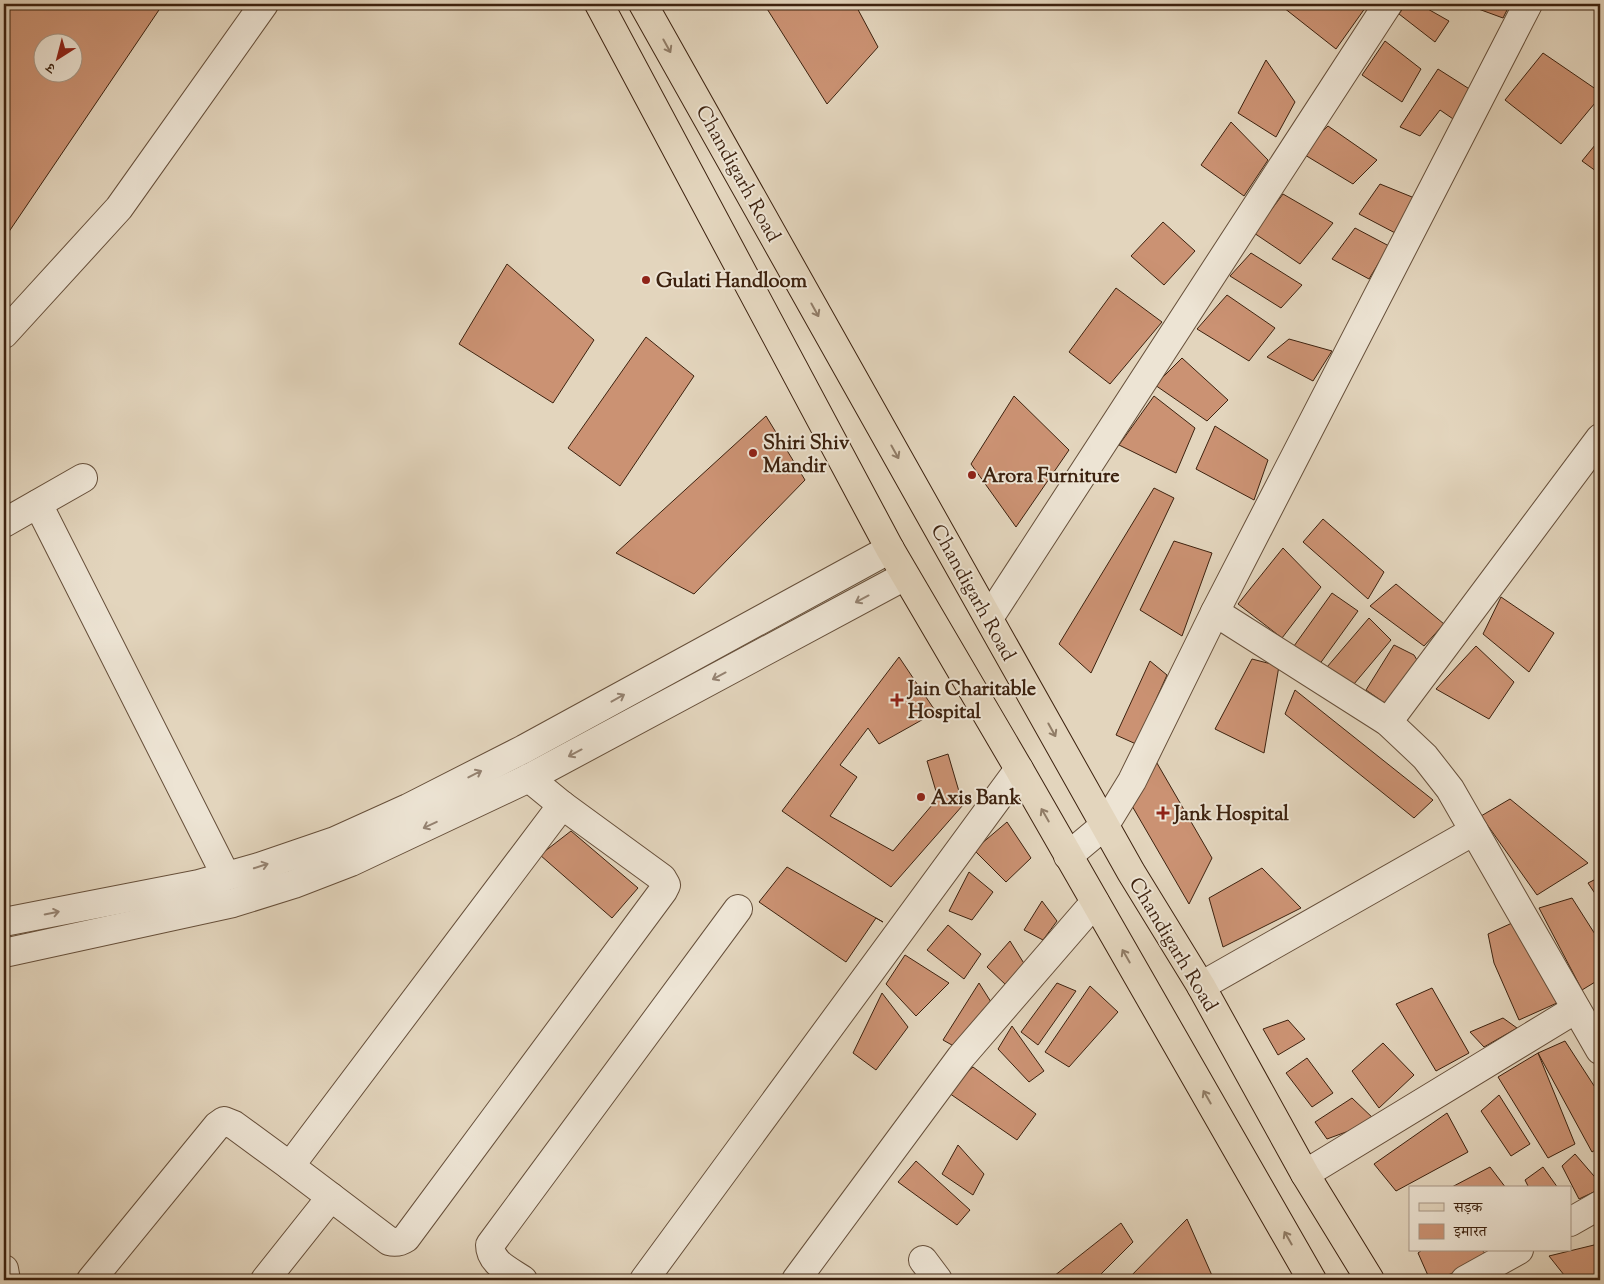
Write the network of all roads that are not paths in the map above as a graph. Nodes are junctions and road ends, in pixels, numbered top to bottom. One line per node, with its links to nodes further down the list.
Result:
1 (264, 4): 6 (street)
2 (599, 4): 11 (main road)
3 (644, 4): 14 (main road, Chandigarh Road, one-way to 14)
4 (1388, 4): 14 (street)
5 (1528, 4): 13 (street)
6 (4, 334)
7 (1600, 438): 15 (street)
8 (83, 478): 9 (street)
9 (38, 504): 10 (street); 22 (street)
10 (4, 523)
11 (890, 549): 12 (main road); 22 (street, one-way to 11)
12 (905, 576): 16 (main road); 17 (street, one-way to 17)
13 (1214, 612): 15 (street); 19 (street)
14 (989, 618): 19 (main road, Chandigarh Road, one-way to 19)
15 (1388, 722): 20 (street)
16 (1019, 768): 21 (main road, one-way to 16); 41 (street)
17 (529, 778): 18 (street); 26 (street, one-way to 26)
18 (562, 805): 30 (street); 32 (street)
19 (1105, 825): 21 (street); 27 (main road, Chandigarh Road)
20 (1474, 831): 27 (street); 28 (street)
21 (1068, 856): 23 (main road)
22 (226, 876): 25 (street, one-way to 22)
23 (1096, 902): 42 (street); 43 (main road, one-way to 23)
24 (738, 908): 40 (street)
25 (4, 922)
26 (4, 953)
27 (1201, 986): 31 (main road, Chandigarh Road)
28 (1576, 1009): 29 (street); 31 (street)
29 (1600, 1050)
30 (290, 1166): 32 (street); 38 (street)
31 (1305, 1174): 44 (main road, Chandigarh Road)
32 (330, 1197): 39 (street)
33 (1600, 1205): 34 (street)
34 (1572, 1221)
35 (1515, 1252): 45 (street)
36 (4, 1269): 37 (street)
37 (6, 1280)
38 (91, 1280)
39 (264, 1280)
40 (523, 1280)
41 (644, 1280)
42 (796, 1280)
43 (1312, 1280)
44 (1370, 1280)
45 (1465, 1280)

